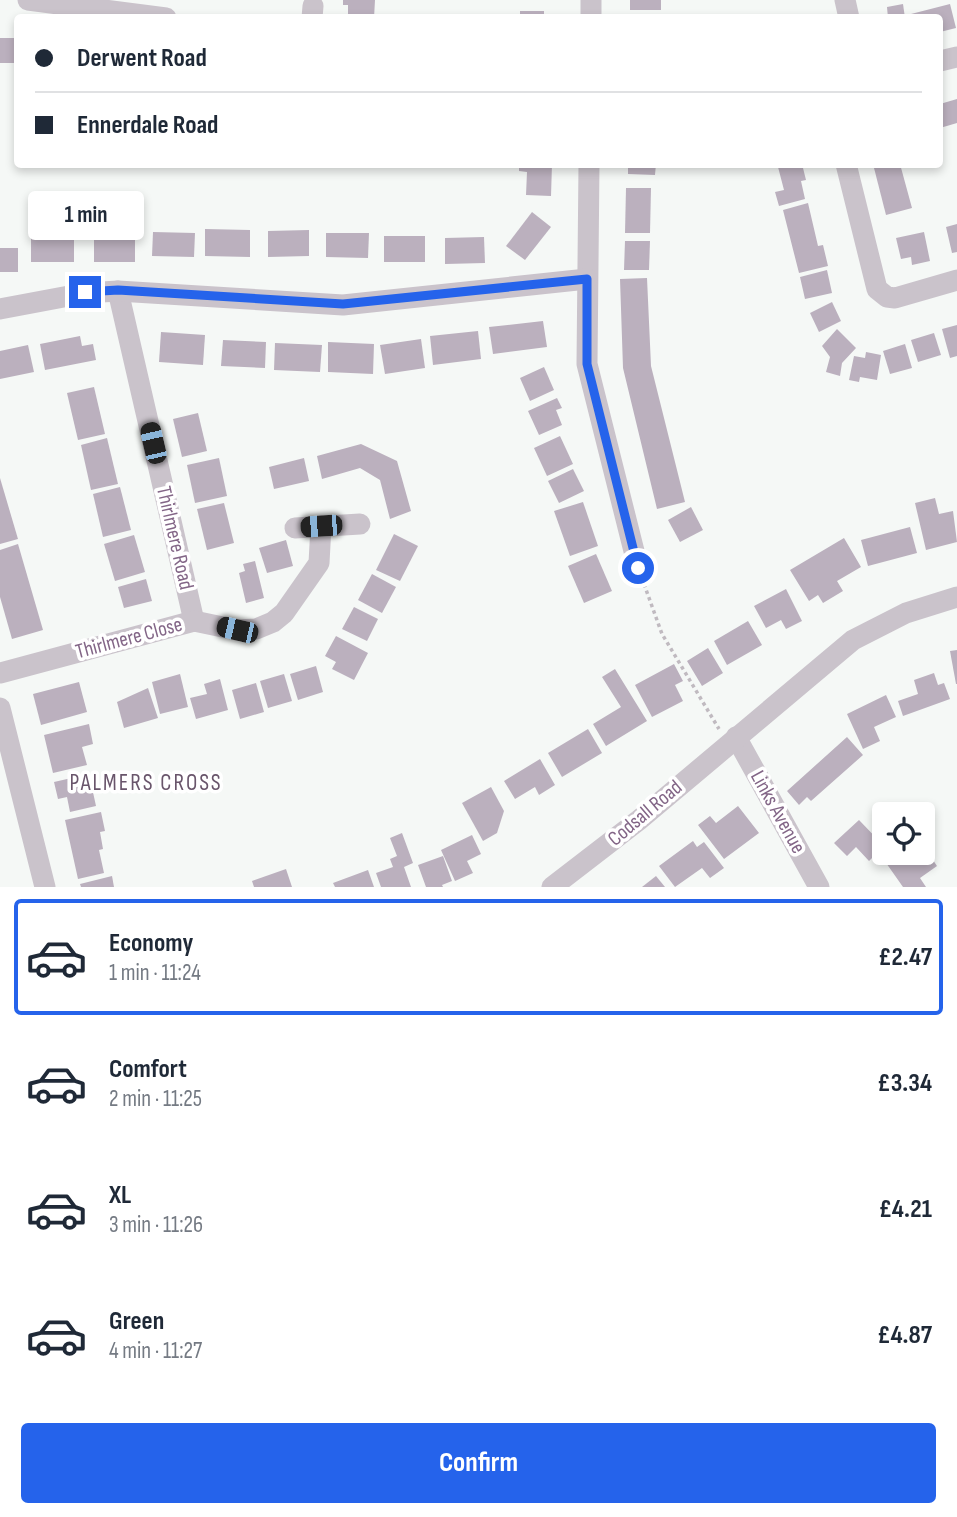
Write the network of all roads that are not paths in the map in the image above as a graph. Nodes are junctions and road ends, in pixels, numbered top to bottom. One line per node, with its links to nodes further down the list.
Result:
1 (28, 0): 2 (street)
2 (135, 14)
3 (589, 168): 5 (street)
4 (847, 168): 6 (street)
5 (587, 279): 7 (street); 12 (street)
6 (957, 280)
7 (118, 290): 8 (street); 14 (street, Thirlmere Road)
8 (0, 309)
9 (360, 524): 10 (street)
10 (321, 526): 11 (street); 14 (street, Thirlmere Close)
11 (295, 528)
12 (638, 568)
13 (957, 597): 17 (street, Codsall Road)
14 (194, 621): 15 (street, Thirlmere Close)
15 (0, 673)
16 (2, 721): 18 (street)
17 (736, 737): 19 (street, Codsall Road); 20 (street, Links Avenue)
18 (45, 887)
19 (552, 887)
20 (819, 887)

